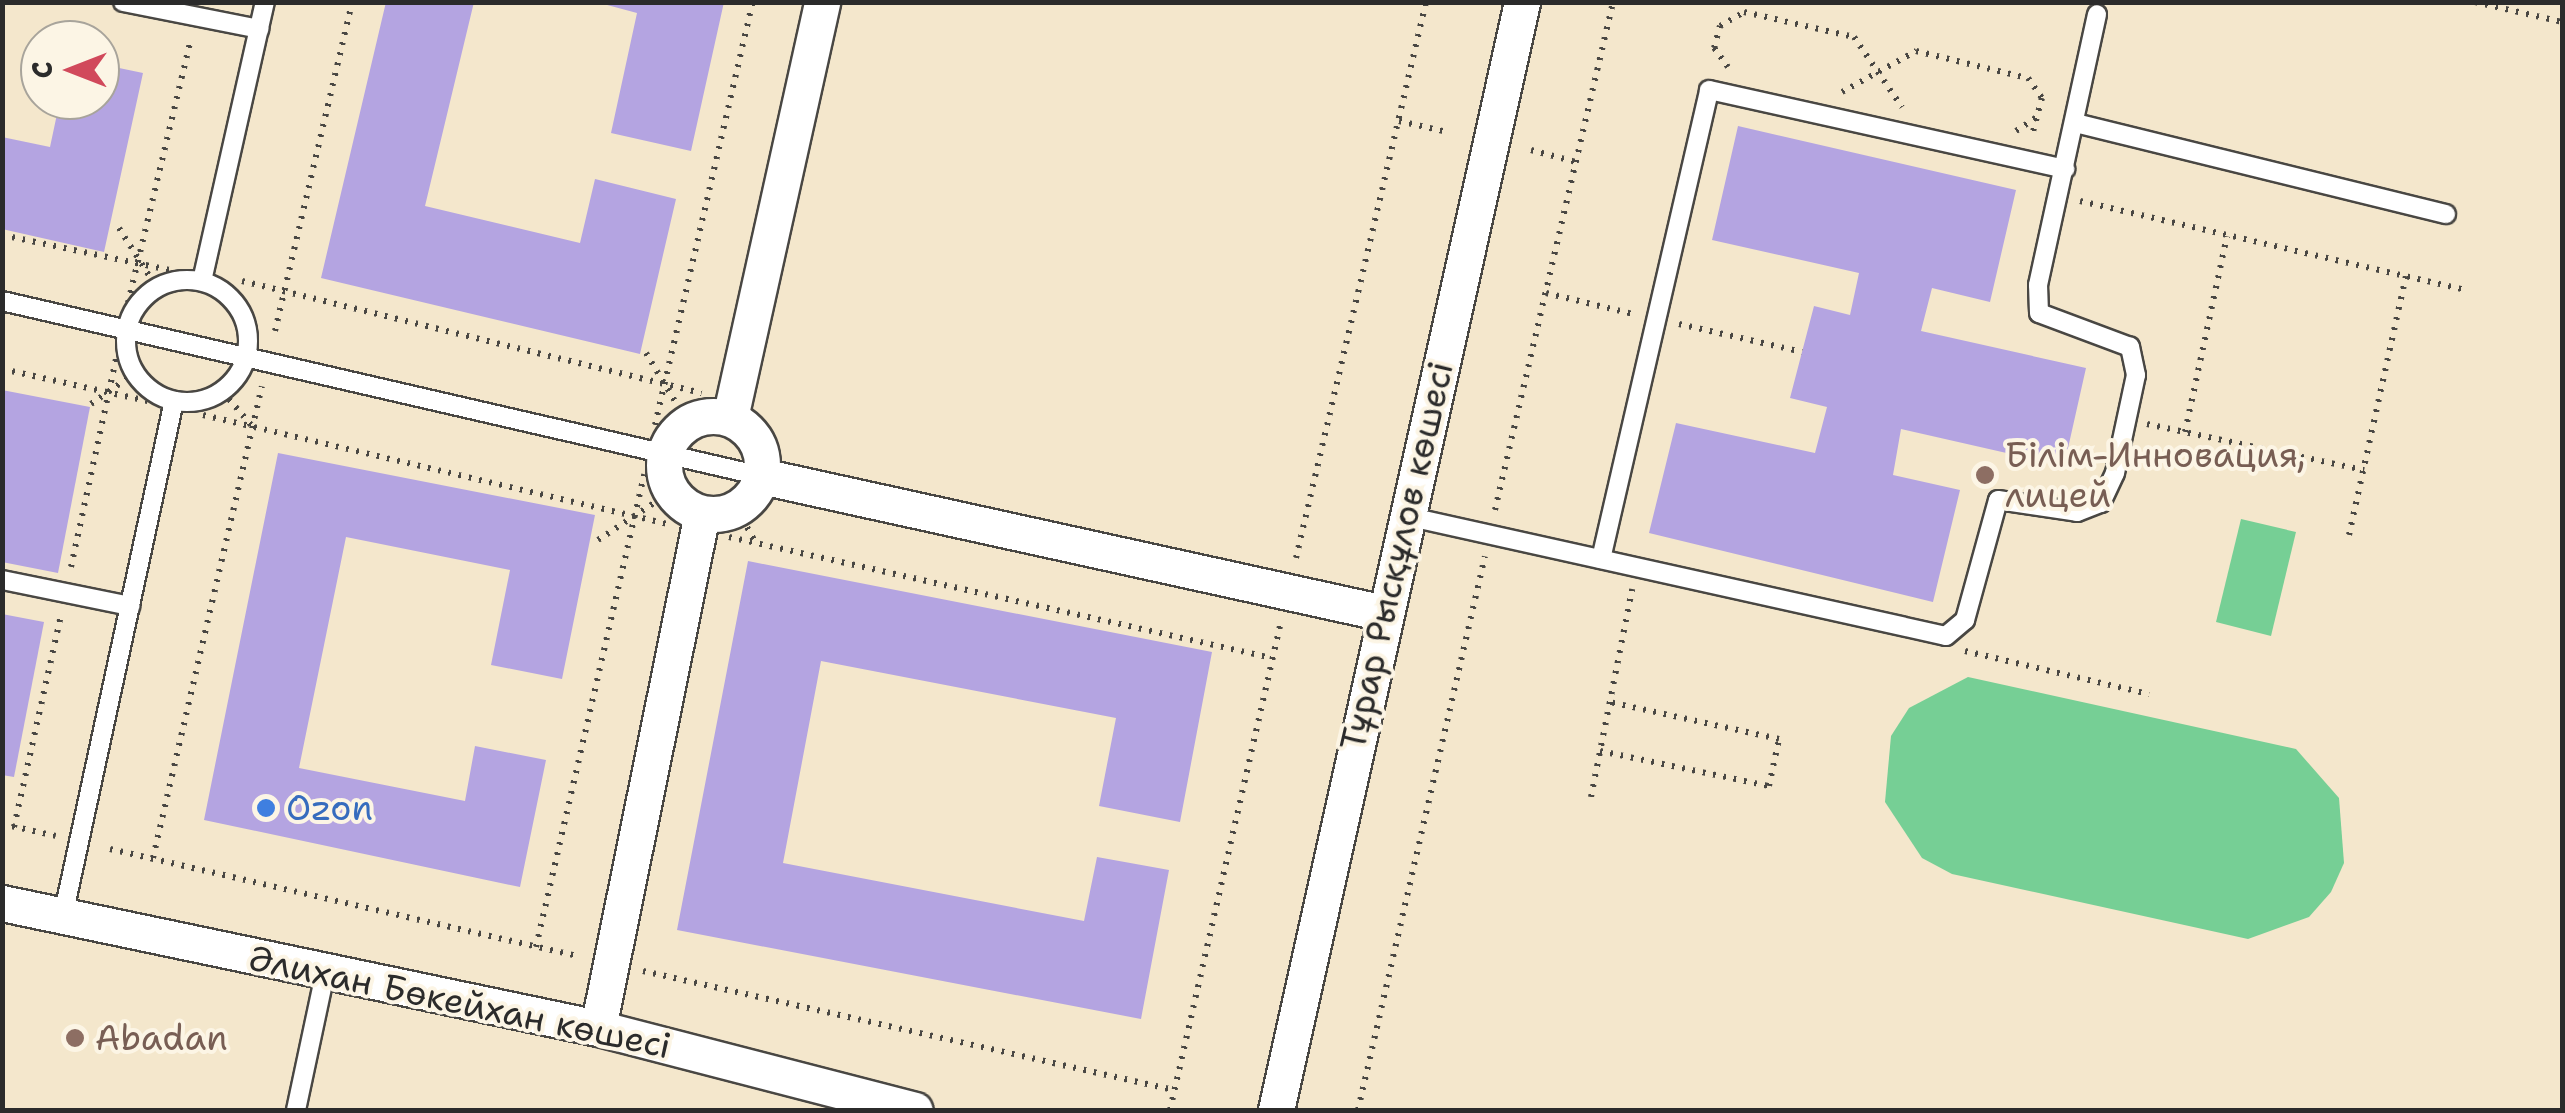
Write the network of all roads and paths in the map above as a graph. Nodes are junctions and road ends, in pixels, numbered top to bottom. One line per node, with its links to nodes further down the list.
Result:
1 (123, 2): 12 (lane)
2 (265, 2): 15 (lane)
3 (352, 2): 41 (path)
4 (753, 2): 51 (path)
5 (822, 2): 57 (street)
6 (1522, 2): 65 (street, Тұрар Рысқұлов көшесі)
7 (2330, 2): 8 (path)
8 (2348, 2)
9 (2475, 2): 13 (path)
10 (2555, 10): 13 (path)
11 (2097, 14): 22 (lane)
12 (196, 17): 15 (lane); 34 (path)
13 (2552, 20): 14 (path)
14 (2562, 22)
15 (259, 30): 37 (lane)
16 (1878, 72): 17 (path); 18 (path); 19 (path); 20 (path)
17 (1749, 73)
18 (1824, 89)
19 (1920, 111)
20 (2037, 117): 23 (path); 26 (path)
21 (1398, 121): 24 (path)
22 (2075, 123): 28 (lane); 30 (lane)
23 (1995, 128)
24 (1447, 132)
25 (1531, 150): 27 (path)
26 (2026, 160): 28 (lane); 71 (lane)
27 (1576, 162)
28 (2065, 169): 29 (lane)
29 (2059, 197): 33 (path); 59 (lane)
30 (2446, 214)
31 (119, 228): 34 (path)
32 (2, 235): 34 (path)
33 (2228, 236): 36 (path); 61 (path)
34 (138, 264): 35 (path); 39 (path); 43 (path)
35 (174, 272)
36 (2406, 276): 40 (path); 63 (path)
37 (202, 281): 39 (lane); 47 (lane)
38 (242, 281): 41 (path)
39 (157, 288): 44 (lane)
40 (2462, 289)
41 (284, 291): 45 (path); 51 (path)
42 (2, 301): 44 (lane)
43 (128, 303)
44 (123, 328): 47 (lane); 49 (lane)
45 (275, 331)
46 (646, 353): 51 (path)
47 (246, 356): 52 (lane); 62 (lane)
48 (2, 369): 53 (path)
49 (135, 373): 53 (path); 54 (lane)
50 (262, 384): 60 (path)
51 (665, 384): 57 (path); 62 (path); 62 (path)
52 (222, 391): 54 (lane); 60 (path)
53 (110, 392): 55 (path); 56 (path)
54 (174, 401): 74 (lane)
55 (153, 402)
56 (91, 404)
57 (719, 406): 62 (street); 64 (street)
58 (203, 415): 60 (path)
59 (2126, 420): 61 (path); 76 (lane)
60 (252, 427): 66 (path); 85 (path)
61 (2185, 432): 63 (path)
62 (665, 453): 64 (lane); 66 (path); 66 (path); 67 (street)
63 (2364, 470): 68 (path)
64 (761, 476): 67 (street); 75 (street)
65 (1406, 516): 71 (lane); 75 (street, Тұрар Рысқұлов көшесі)
66 (635, 517): 67 (path); 69 (path); 88 (path)
67 (712, 521): 70 (path); 70 (path); 92 (street)
68 (2349, 535)
69 (598, 540)
70 (756, 543): 77 (path)
71 (1601, 559): 72 (lane)
72 (1636, 568): 76 (lane); 79 (path)
73 (2, 580): 74 (lane)
74 (130, 606): 87 (lane)
75 (1384, 613): 96 (street, Тұрар Рысқұлов көшесі)
76 (1946, 636): 78 (path)
77 (1272, 658)
78 (2148, 694)
79 (1610, 702): 80 (path); 80 (path)
80 (1600, 751): 81 (path)
81 (1591, 797)
82 (2, 824): 83 (path)
83 (57, 836)
84 (110, 849): 85 (path)
85 (153, 858): 88 (path)
86 (2, 903): 87 (street, Әлихан Бөкейхан көшесі)
87 (63, 916): 91 (street, Әлихан Бөкейхан көшесі)
88 (536, 946): 89 (path)
89 (578, 956)
90 (634, 968): 93 (path)
91 (326, 973): 92 (street, Әлихан Бөкейхан көшесі); 94 (lane)
92 (598, 1028): 95 (street, Әлихан Бөкейхан көшесі)
93 (1174, 1090)
94 (296, 1110)
95 (914, 1110)
96 (1276, 1110)

